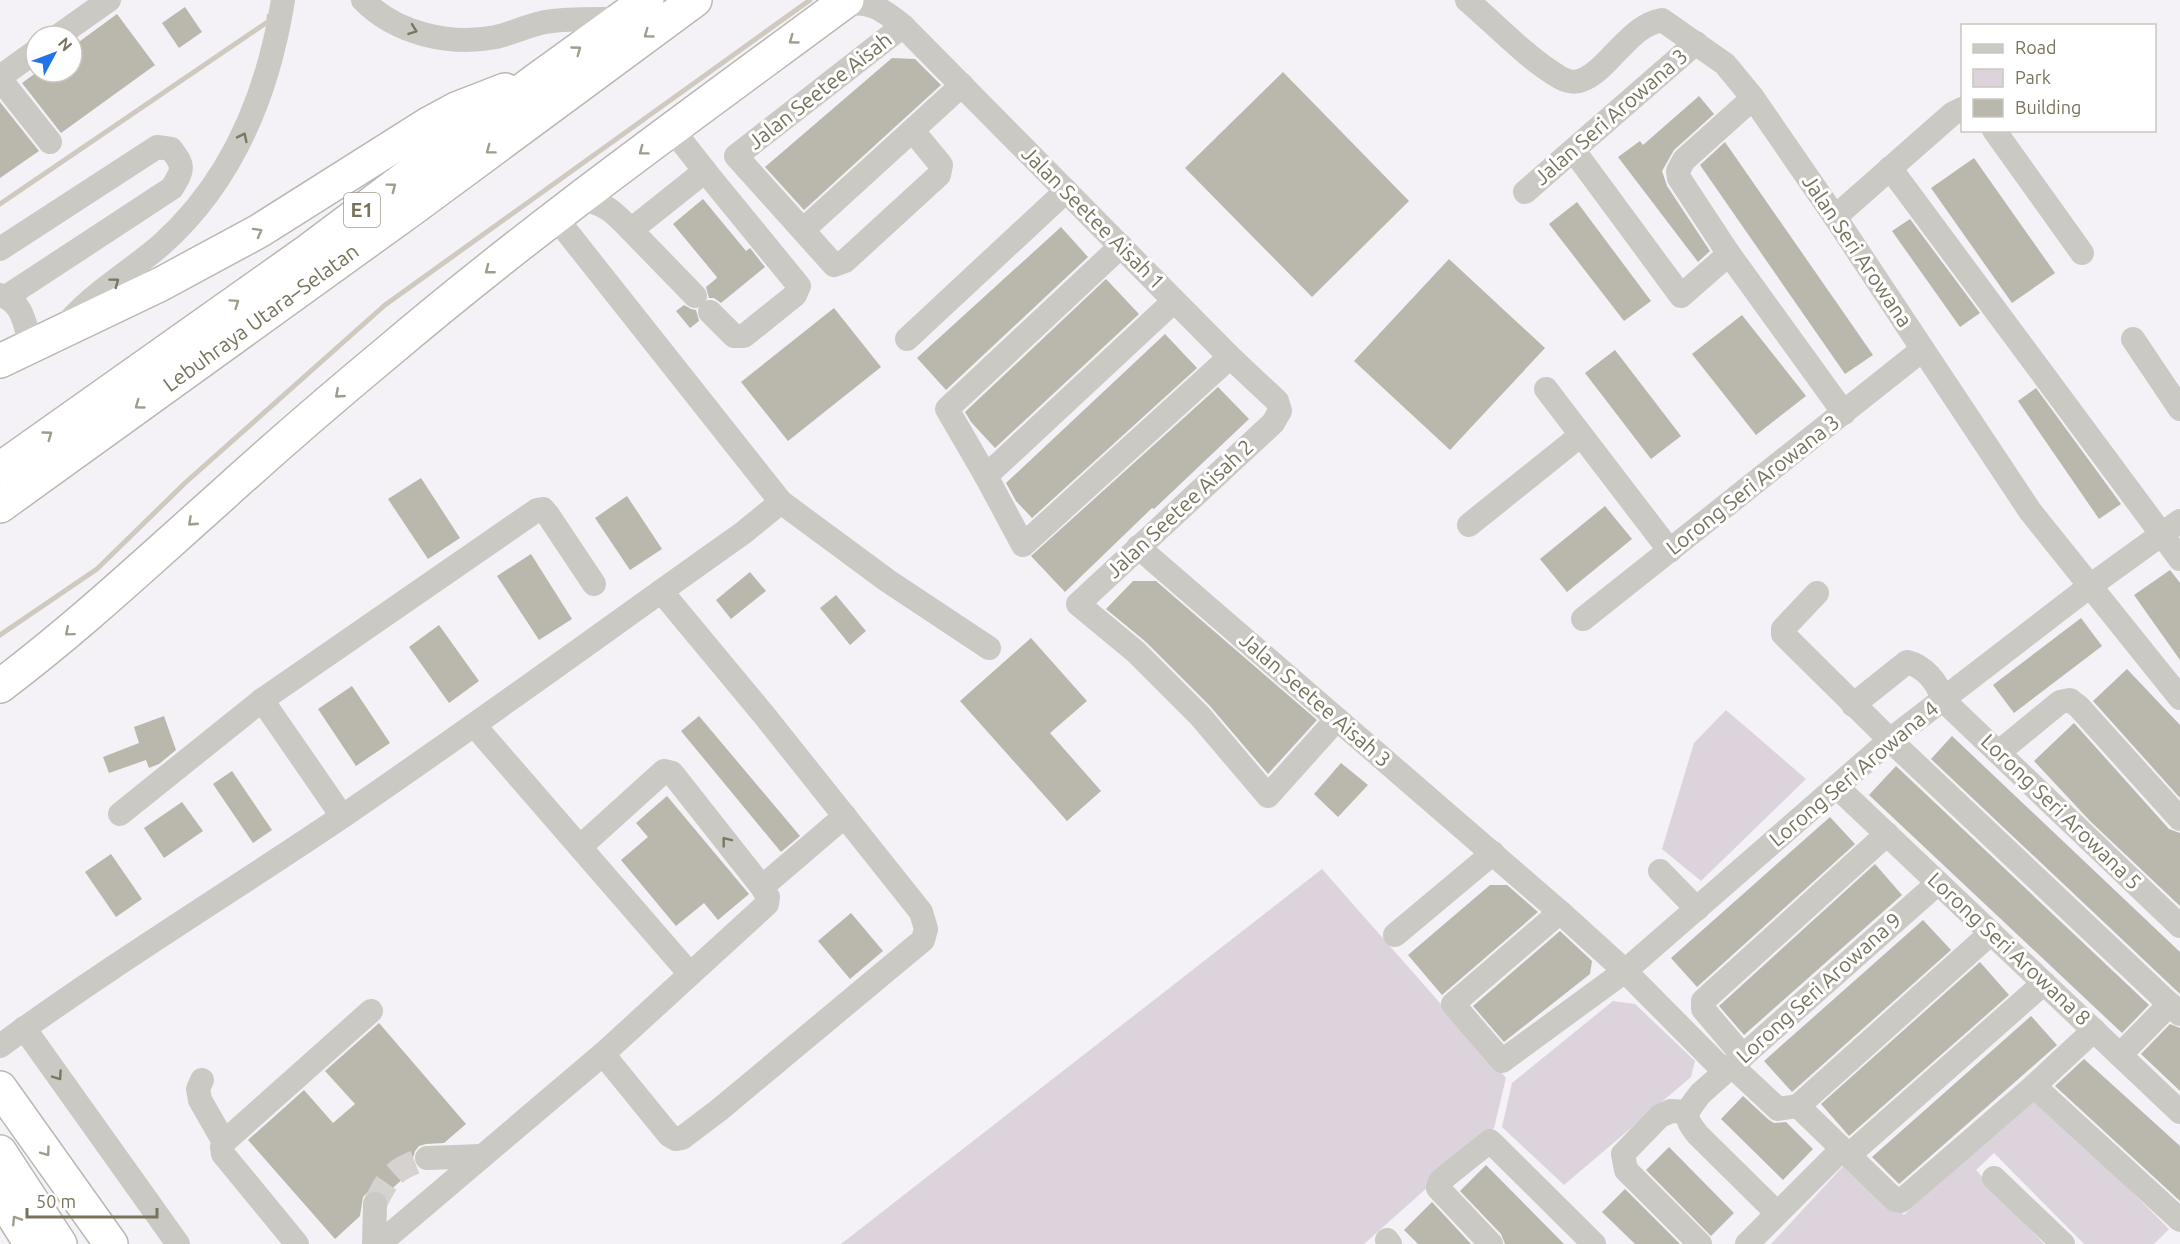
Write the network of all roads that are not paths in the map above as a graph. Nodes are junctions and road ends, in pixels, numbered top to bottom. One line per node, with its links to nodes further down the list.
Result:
1 (110, 0): 10 (street)
2 (283, 0): 40 (street, one-way to 2)
3 (363, 0): 9 (street, one-way to 9)
4 (646, 0): 9 (highway, Lebuhraya Utara–Selatan / E1)
5 (695, 0): 41 (highway, Lebuhraya Utara–Selatan / E1, one-way to 41)
6 (888, 0): 11 (street, Jalan Seetee Aisah 1)
7 (1467, 0): 12 (street, Jalan Seri Arowana)
8 (843, 3): 11 (street, Jalan Seetee Aisah 1); 19 (highway, one-way to 19)
9 (620, 19): 15 (highway, Lebuhraya Utara–Selatan / E1, one-way to 9)
10 (75, 24)
11 (903, 26): 16 (street, Jalan Seetee Aisah 1); 31 (street, Jalan Seetee Aisah)
12 (1696, 43): 17 (street, Jalan Seri Arowana); 23 (street, Jalan Seri Arowana 3)
13 (24, 60): 14 (street)
14 (0, 78): 22 (street)
15 (535, 81): 40 (highway, one-way to 15); 41 (highway, Lebuhraya Utara–Selatan / E1, one-way to 15)
16 (962, 85): 20 (street); 26 (street, Jalan Seetee Aisah 1)
17 (1753, 98): 29 (street, Jalan Seri Arowana); 35 (street)
18 (1961, 110): 24 (street)
19 (672, 129): 25 (street); 28 (highway, one-way to 28)
20 (913, 131): 31 (street); 31 (street)
21 (1995, 132): 34 (street)
22 (50, 142)
23 (1574, 151): 27 (street, Jalan Seri Arowana 3); 35 (street)
24 (1890, 168): 29 (street); 55 (street)
25 (705, 171): 30 (street); 30 (street)
26 (1066, 191): 32 (street, Jalan Seetee Aisah 1); 38 (street)
27 (1525, 192)
28 (567, 208): 30 (street); 52 (street); 65 (highway, one-way to 65)
29 (1835, 217): 42 (street, Jalan Seri Arowana)
30 (631, 230)
31 (803, 230)
32 (1121, 246): 37 (street, Jalan Seetee Aisah 1); 51 (street)
33 (0, 249): 36 (street)
34 (2082, 253)
35 (1729, 254): 48 (street)
36 (3, 296): 40 (street)
37 (1174, 301): 43 (street, Jalan Seetee Aisah 1); 51 (street)
38 (907, 339)
39 (2133, 339): 46 (street)
40 (44, 340): 44 (highway)
41 (196, 348): 50 (highway, Lebuhraya Utara–Selatan / E1, one-way to 41); 53 (highway, Lebuhraya Utara–Selatan / E1, one-way to 53)
42 (1922, 350): 48 (street, Lorong Seri Arowana 3); 60 (street, Jalan Seri Arowana)
43 (1230, 357): 47 (street, Jalan Seetee Aisah 1); 51 (street)
44 (0, 361)
45 (1546, 389): 49 (street)
46 (2180, 409)
47 (1280, 411): 56 (street, Jalan Seetee Aisah 2)
48 (1844, 413): 57 (street, Lorong Seri Arowana 3)
49 (1581, 435): 54 (street); 57 (street)
50 (0, 469)
51 (986, 476)
52 (781, 502): 61 (street); 64 (street)
53 (0, 506)
54 (1469, 525)
55 (2171, 528): 58 (street); 60 (street, Lorong Seri Arowana 4)
56 (1138, 547): 70 (street, Jalan Seetee Aisah 3); 70 (street, Jalan Seetee Aisah 2)
57 (1670, 550): 63 (street, Lorong Seri Arowana 3)
58 (2180, 559)
59 (594, 584): 68 (street)
60 (2090, 586): 66 (street, Jalan Seri Arowana); 67 (street, Lorong Seri Arowana 4)
61 (661, 591): 71 (street); 77 (street)
62 (1817, 593): 69 (street)
63 (1583, 619)
64 (989, 648)
65 (0, 686)
66 (2180, 698)
67 (1942, 699): 69 (street, Lorong Seri Arowana 5); 72 (street, Lorong Seri Arowana 4); 73 (street, Lorong Seri Arowana 5)
68 (262, 700): 75 (street); 76 (street)
69 (1853, 705): 72 (street)
70 (1337, 719): 81 (street, Jalan Seetee Aisah 3)
71 (474, 725): 76 (street); 80 (street)
72 (1890, 740): 74 (street, Lorong Seri Arowana 4); 93 (street)
73 (1999, 752): 78 (street); 87 (street, Lorong Seri Arowana 5)
74 (1837, 787): 79 (street, Lorong Seri Arowana 8); 85 (street, Lorong Seri Arowana 4)
75 (120, 814)
76 (342, 816): 95 (street)
77 (845, 816): 84 (street); 98 (street)
78 (2180, 819)
79 (1887, 834): 83 (street, Lorong Seri Arowana 8); 100 (street)
80 (580, 847): 84 (street, one-way to 80); 91 (street)
81 (1493, 854): 86 (street, Jalan Seetee Aisah 3); 89 (street)
82 (1660, 871): 85 (street)
83 (1938, 883): 88 (street, Lorong Seri Arowana 8); 100 (street, Lorong Seri Arowana 9)
84 (762, 887): 91 (street)
85 (1697, 909): 90 (street, Lorong Seri Arowana 4)
86 (1560, 912): 90 (street, Jalan Seetee Aisah 3); 90 (street, Lorong Seri Arowana 4)
87 (2180, 926)
88 (1991, 933): 92 (street, Lorong Seri Arowana 8); 105 (street)
89 (1395, 935)
90 (1625, 971): 100 (street, Jalan Seetee Aisah 3)
91 (690, 974): 98 (street)
92 (2044, 983): 96 (street, Lorong Seri Arowana 8); 109 (street)
93 (2175, 1009): 99 (street)
94 (371, 1011): 107 (street)
95 (24, 1028): 97 (street); 120 (street, one-way to 120)
96 (2094, 1030): 99 (street, Lorong Seri Arowana 8); 102 (street)
97 (0, 1046)
98 (603, 1054): 110 (street)
99 (2120, 1055): 106 (street, Lorong Seri Arowana 8)
100 (1733, 1064): 104 (street, Lorong Seri Arowana 9); 105 (street)
101 (202, 1080): 107 (street)
102 (2034, 1086): 109 (street); 116 (street)
103 (0, 1088): 119 (highway, one-way to 119)
104 (1694, 1103): 115 (street); 125 (street)
105 (1798, 1106): 109 (street)
106 (2180, 1112)
107 (224, 1142): 121 (street)
108 (0, 1152): 118 (highway)
109 (1846, 1152): 115 (street)
110 (482, 1156): 111 (street); 122 (street)
111 (427, 1158)
112 (1994, 1178): 127 (street)
113 (0, 1195): 117 (highway, one-way to 113)
114 (375, 1204): 122 (street)
115 (1777, 1213): 126 (street)
116 (2180, 1220)
117 (31, 1244)
118 (60, 1244)
119 (111, 1244)
120 (178, 1244)
121 (297, 1244)
122 (376, 1244)
123 (1491, 1244): 124 (street)
124 (1594, 1244)
125 (1700, 1244)
126 (1747, 1244)
127 (2063, 1244)

